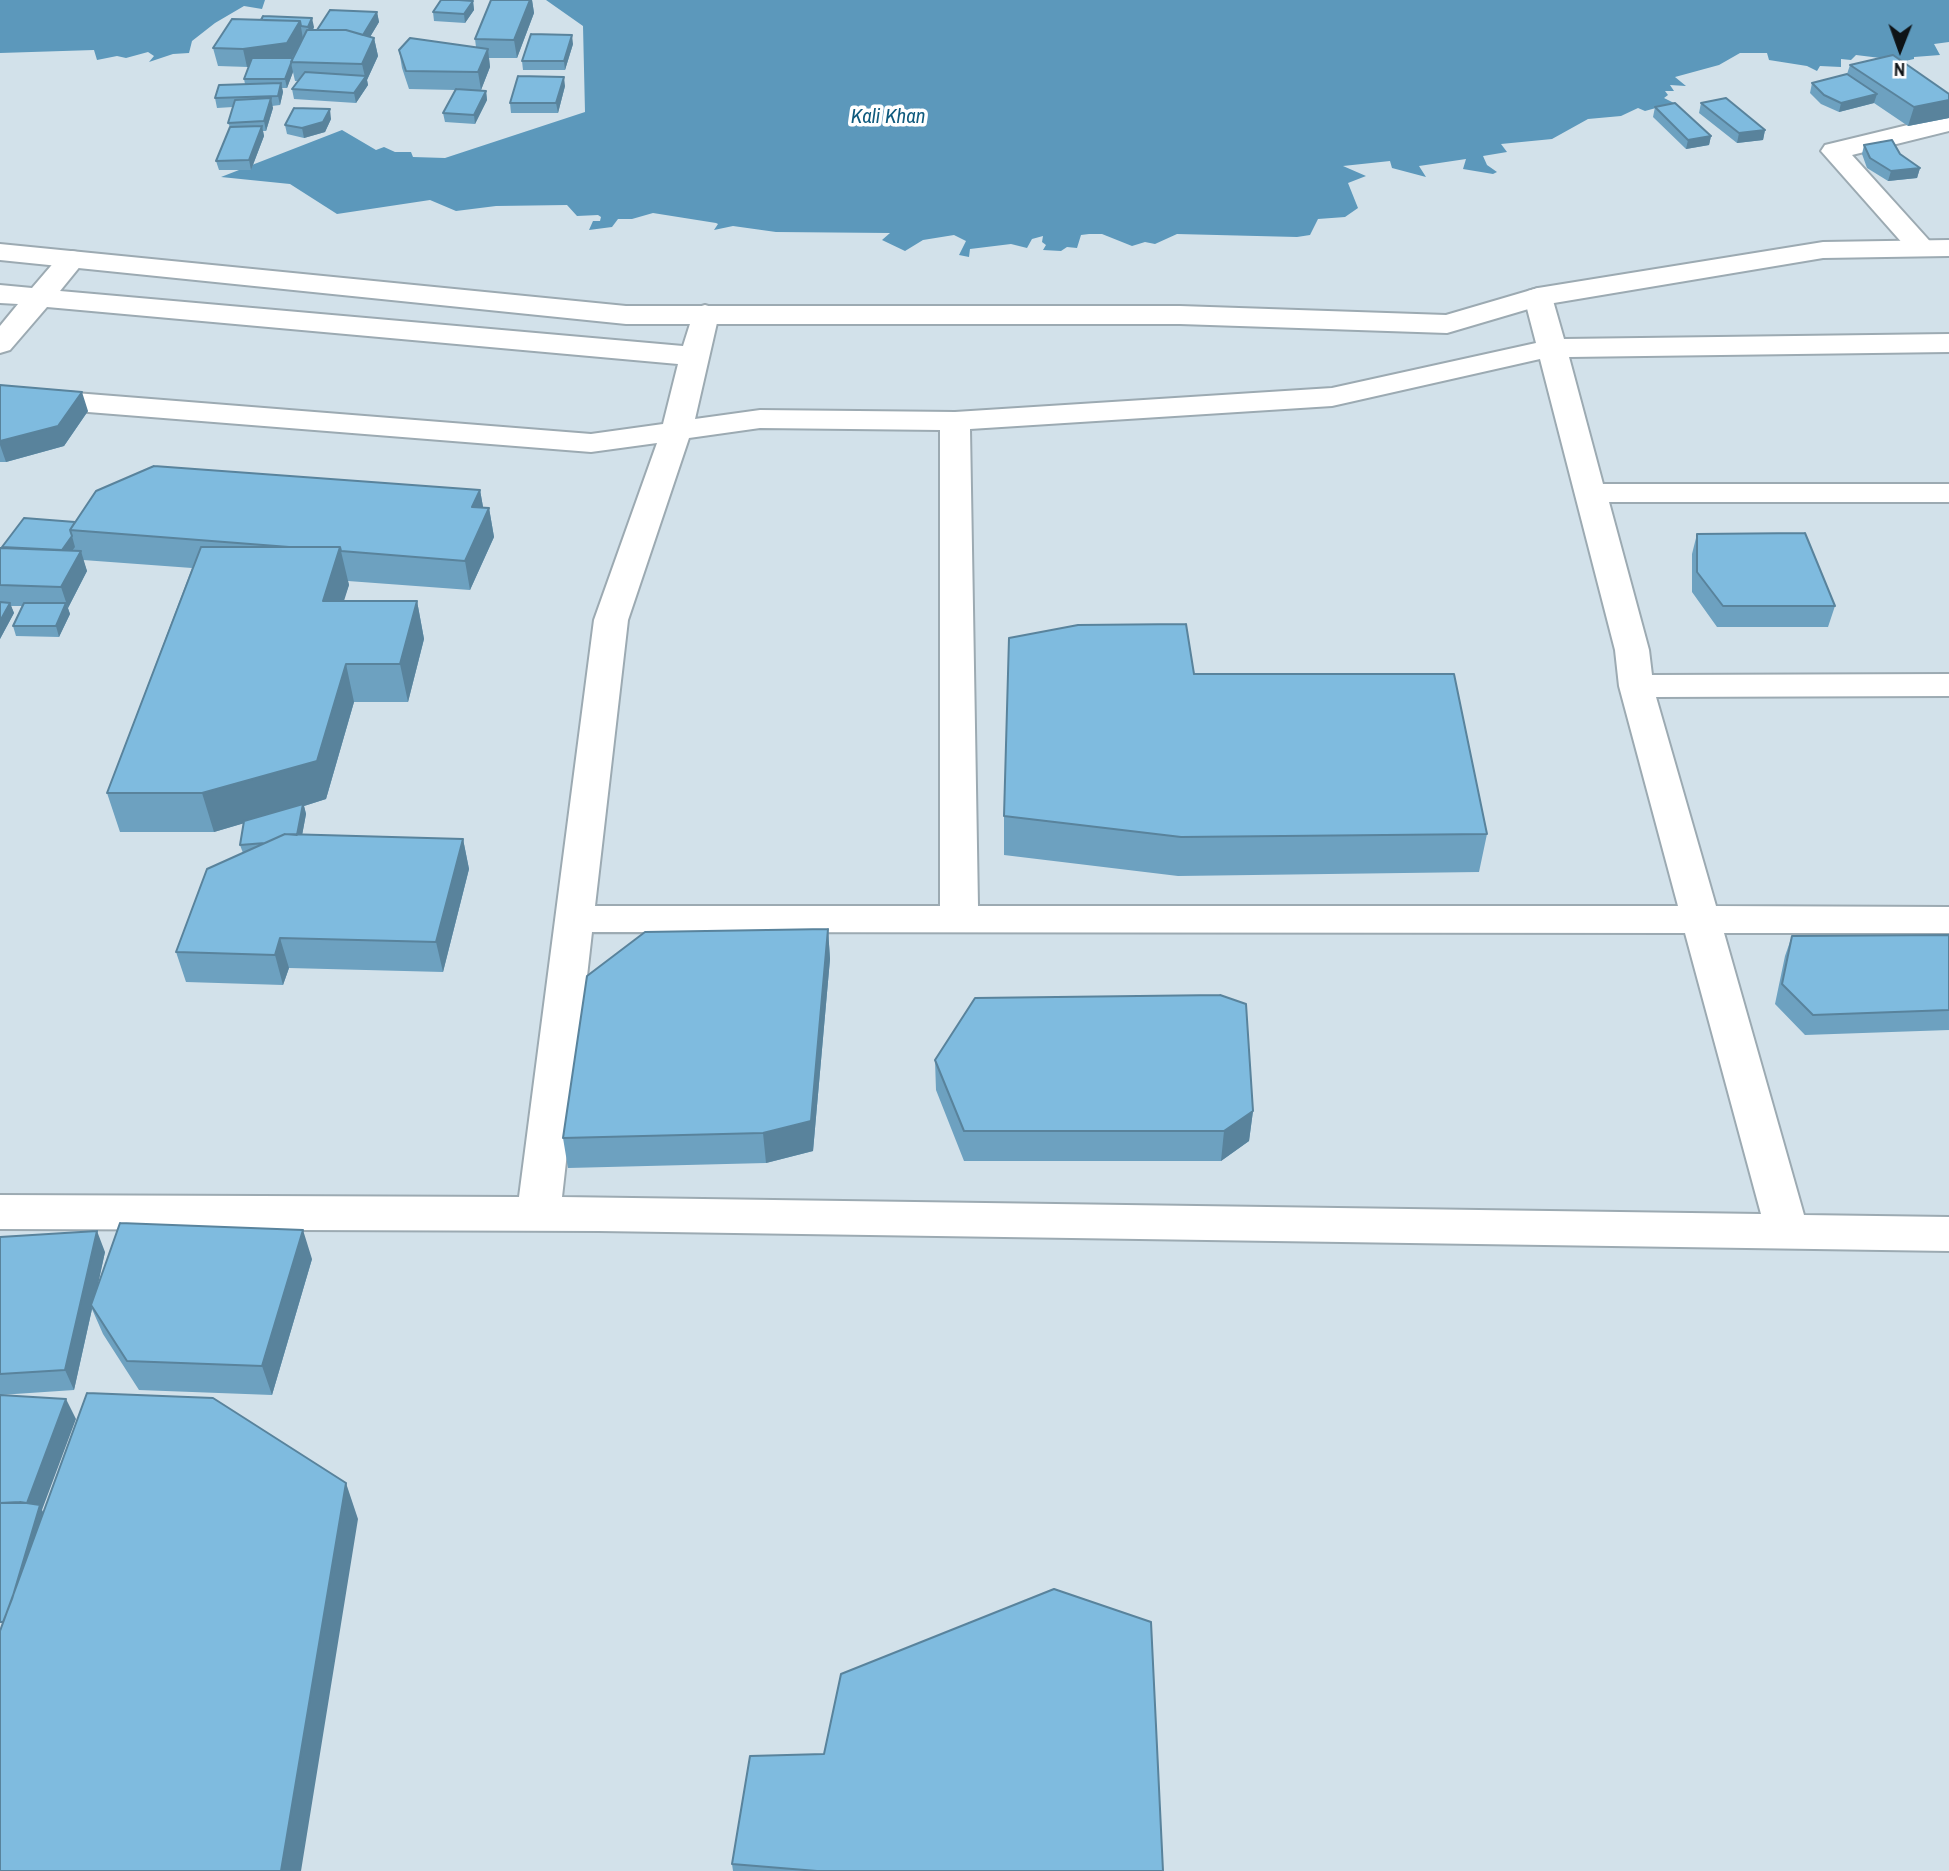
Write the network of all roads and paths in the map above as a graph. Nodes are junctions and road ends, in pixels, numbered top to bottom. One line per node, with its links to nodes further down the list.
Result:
1 (1949, 123): 2 (street)
2 (1936, 248): 6 (street)
3 (0, 252): 4 (street)
4 (72, 259): 7 (street); 8 (street)
5 (0, 294): 7 (street)
6 (1538, 297): 8 (street); 11 (street)
7 (39, 298): 10 (street); 12 (street)
8 (705, 314): 12 (street)
9 (1949, 343): 11 (street)
10 (0, 344)
11 (1551, 348): 14 (street); 16 (street)
12 (692, 356): 15 (street)
13 (0, 396): 15 (street)
14 (955, 421): 15 (street); 21 (street)
15 (677, 429): 20 (street)
16 (1590, 493): 17 (street); 19 (street)
17 (1949, 494)
18 (1949, 685): 19 (street)
19 (1636, 686): 22 (street)
20 (575, 919): 21 (street); 25 (street)
21 (958, 920): 22 (street)
22 (1701, 920): 23 (street); 26 (street)
23 (1949, 920)
24 (0, 1212): 25 (street)
25 (538, 1214): 26 (street)
26 (1787, 1232): 27 (street)
27 (1949, 1234)

